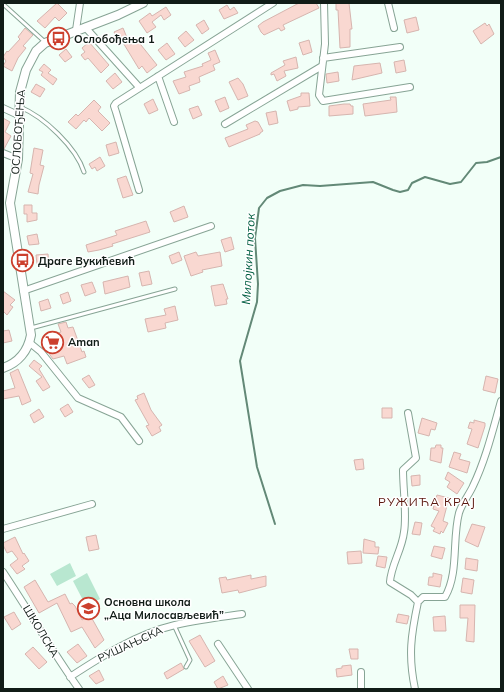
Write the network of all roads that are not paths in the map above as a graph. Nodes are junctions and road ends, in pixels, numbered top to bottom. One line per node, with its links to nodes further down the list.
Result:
1 (80, 3): 9 (street)
2 (143, 3): 7 (street)
3 (273, 3): 14 (street)
4 (324, 3): 12 (street)
5 (388, 3): 8 (street)
6 (3, 4): 10 (lane)
7 (85, 27): 9 (street); 15 (street)
8 (394, 28)
9 (76, 30): 10 (street)
10 (45, 42): 18 (street, ОСЛОБОЂЕЊА)
11 (400, 47): 12 (street)
12 (323, 58): 13 (street)
13 (322, 66): 16 (street); 20 (street)
14 (158, 76): 15 (street); 19 (street)
15 (139, 87): 24 (street)
16 (410, 88)
17 (3, 108): 18 (street)
18 (18, 111): 22 (street, ОСЛОБОЂЕЊА); 23 (lane)
19 (174, 122)
20 (225, 124)
21 (3, 153): 22 (street)
22 (18, 160): 25 (street, ОСЛОБОЂЕЊА)
23 (84, 172)
24 (139, 190)
25 (7, 202): 28 (street, ОСЛОБОЂЕЊА)
26 (211, 226): 28 (street)
27 (175, 289): 29 (lane)
28 (24, 290): 29 (street, ОСЛОБОЂЕЊА)
29 (31, 328): 30 (street, ОСЛОБОЂЕЊА)
30 (30, 343): 31 (street); 34 (street)
31 (3, 368)
32 (501, 401): 38 (street)
33 (408, 413): 38 (street)
34 (139, 441)
35 (92, 504): 36 (street)
36 (3, 529)
37 (3, 572): 44 (street, ШКОЛСКА)
38 (418, 602): 48 (street)
39 (242, 614): 40 (street, РУШАЊСКА)
40 (174, 625): 42 (lane); 44 (street, РУШАЊСКА)
41 (218, 644): 46 (street)
42 (186, 667)
43 (361, 672): 47 (street)
44 (70, 677): 45 (street, ШКОЛСКА)
45 (79, 689)
46 (248, 689)
47 (361, 689)
48 (415, 689)

